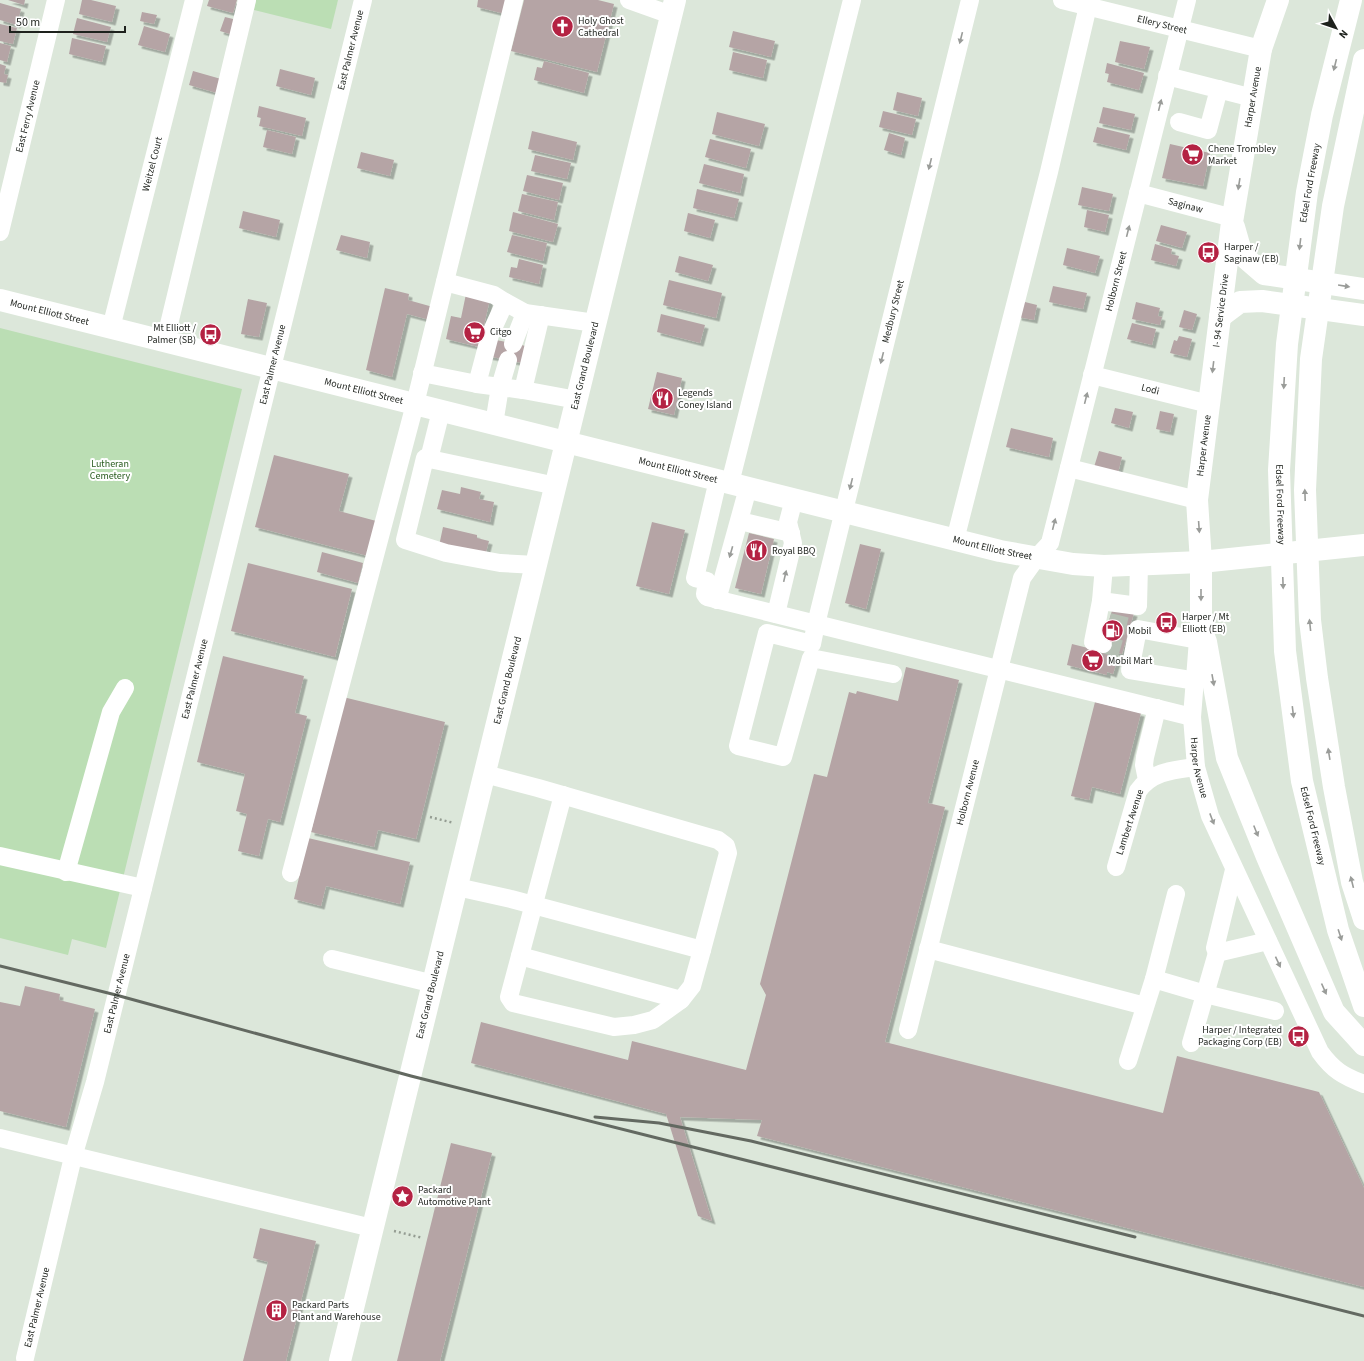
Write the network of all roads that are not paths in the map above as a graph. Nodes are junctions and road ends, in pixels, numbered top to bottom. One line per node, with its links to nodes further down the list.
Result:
1 (56, 0): 24 (street, East Ferry Avenue)
2 (194, 0): 35 (street, Weitzel Court)
3 (247, 0): 36 (street)
4 (363, 0): 37 (street, East Palmer Avenue)
5 (514, 0): 27 (street)
6 (629, 0): 15 (street)
7 (852, 0): 51 (street)
8 (970, 0): 55 (street, Medbury Street, one-way to 55)
9 (1062, 0): 14 (street, Ellery Street)
10 (1187, 0): 16 (street, Holborn Street)
11 (1271, 0): 17 (street, Harper Avenue)
12 (1278, 0): 17 (main road)
13 (1351, 0): 104 (main road, Edsel Ford Freeway, one-way to 104)
14 (1088, 6): 16 (street, Ellery Street); 58 (street)
15 (673, 8): 34 (main road, East Grand Boulevard)
16 (1179, 29): 17 (street, Ellery Street); 19 (street, Holborn Street)
17 (1261, 49): 21 (main road, Harper Avenue)
18 (1364, 60): 92 (main road, one-way to 18)
19 (1167, 76): 20 (street); 23 (street, Holborn Street, one-way to 19)
20 (1218, 89): 21 (street); 22 (street)
21 (1253, 98): 25 (main road, Harper Avenue, one-way to 25)
22 (1179, 122)
23 (1138, 193): 25 (street, Saginaw); 39 (street, Holborn Street, one-way to 23)
24 (4, 201): 26 (street, East Ferry Avenue)
25 (1233, 220): 28 (main road, one-way to 28); 33 (main road, I- 94 Service Drive)
26 (0, 232)
27 (445, 282): 30 (street); 38 (street)
28 (1364, 289)
29 (0, 300): 35 (main road, Mount Elliott Street)
30 (505, 302): 31 (street); 40 (street)
31 (533, 314): 34 (street); 41 (street); 42 (street)
32 (1364, 315): 33 (main road)
33 (1220, 317): 45 (main road, I- 94 Service Drive, one-way to 45)
34 (595, 323): 43 (main road, East Grand Boulevard)
35 (111, 328): 36 (main road, Mount Elliott Street)
36 (165, 341): 37 (main road, Mount Elliott Street)
37 (272, 368): 44 (main road, Mount Elliott Street); 89 (street, East Palmer Avenue)
38 (422, 373): 40 (street); 44 (street)
39 (1092, 375): 45 (street, Lodi); 50 (street, Holborn Street, one-way to 39)
40 (477, 384): 41 (street)
41 (500, 387): 42 (street); 47 (street)
42 (523, 390): 43 (street)
43 (576, 400): 48 (main road, East Grand Boulevard)
44 (415, 404): 46 (main road, Mount Elliott Street); 87 (street)
45 (1209, 404): 54 (main road, Harper Avenue)
46 (441, 410): 47 (main road, Mount Elliott Street); 49 (street)
47 (494, 424): 48 (main road, Mount Elliott Street)
48 (566, 442): 51 (main road, Mount Elliott Street); 52 (main road, East Grand Boulevard)
49 (429, 459): 52 (street); 62 (street)
50 (1069, 468): 54 (street); 60 (street, Holborn Street, one-way to 50)
51 (732, 484): 53 (main road, Mount Elliott Street); 56 (street); 65 (street)
52 (556, 486): 62 (main road, East Grand Boulevard)
53 (794, 499): 55 (main road, Mount Elliott Street); 57 (street)
54 (1197, 500): 61 (main road, Harper Avenue, one-way to 61)
55 (844, 512): 58 (main road, Mount Elliott Street); 69 (street, Medbury Street)
56 (740, 521): 57 (street); 65 (street, one-way to 65)
57 (791, 533): 68 (street, one-way to 57)
58 (956, 540): 60 (main road, Mount Elliott Street)
59 (1364, 545): 61 (main road, Mount Elliott Street)
60 (1037, 558): 64 (main road, Mount Elliott Street); 73 (street, Holborn Avenue)
61 (1201, 562): 63 (main road, Mount Elliott Street); 71 (main road, Harper Avenue, one-way to 71)
62 (536, 565): 80 (main road, East Grand Boulevard)
63 (1139, 565): 64 (main road, Mount Elliott Street); 67 (street)
64 (1104, 566): 66 (street)
65 (717, 600): 68 (street)
66 (1101, 601): 67 (street); 72 (street)
67 (1138, 606): 70 (street)
68 (776, 614): 69 (street)
69 (816, 624): 73 (street); 74 (street, Medbury Street)
70 (1134, 628): 71 (street); 75 (street)
71 (1199, 635): 75 (street, Harper Avenue); 108 (main road, one-way to 108)
72 (1103, 644)
73 (999, 669): 77 (street); 94 (street, Holborn Avenue)
74 (893, 674)
75 (1196, 681): 78 (street, Harper Avenue)
76 (125, 688): 86 (street)
77 (1157, 708): 78 (street); 81 (street, Lambert Avenue)
78 (1192, 717): 79 (street, Harper Avenue)
79 (1196, 767): 81 (street, Lambert Avenue); 85 (street, Harper Avenue, one-way to 85)
80 (485, 774): 82 (street); 88 (main road, East Grand Boulevard)
81 (1147, 780): 84 (street, Lambert Avenue)
82 (563, 795): 91 (street); 95 (street)
83 (0, 856): 86 (street)
84 (1116, 867)
85 (1234, 870): 93 (street, Harper Avenue); 96 (street)
86 (66, 872): 89 (street)
87 (291, 873)
88 (458, 887): 91 (street); 100 (main road, East Grand Boulevard)
89 (143, 888): 112 (street, East Palmer Avenue)
90 (1176, 894): 99 (street)
91 (533, 905): 95 (street); 97 (street)
92 (1364, 919)
93 (1268, 941): 96 (street); 110 (street, Harper Avenue, one-way to 110)
94 (928, 949): 103 (street); 106 (street, Holborn Avenue)
95 (702, 950): 102 (street)
96 (1217, 952): 101 (street)
97 (520, 956): 102 (street); 102 (street)
98 (332, 959): 100 (street)
99 (1154, 979): 101 (street); 103 (street)
100 (434, 984): 113 (main road, East Grand Boulevard)
101 (1205, 994): 105 (street); 107 (street)
102 (681, 1000)
103 (1145, 1006): 109 (street)
104 (1364, 1006)
105 (1275, 1011)
106 (908, 1030)
107 (1191, 1043)
108 (1364, 1045)
109 (1128, 1061)
110 (1356, 1081)
111 (0, 1138): 112 (street)
112 (73, 1157): 113 (street); 114 (street, East Palmer Avenue)
113 (372, 1228): 115 (main road, East Grand Boulevard)
114 (25, 1358)
115 (340, 1361)

